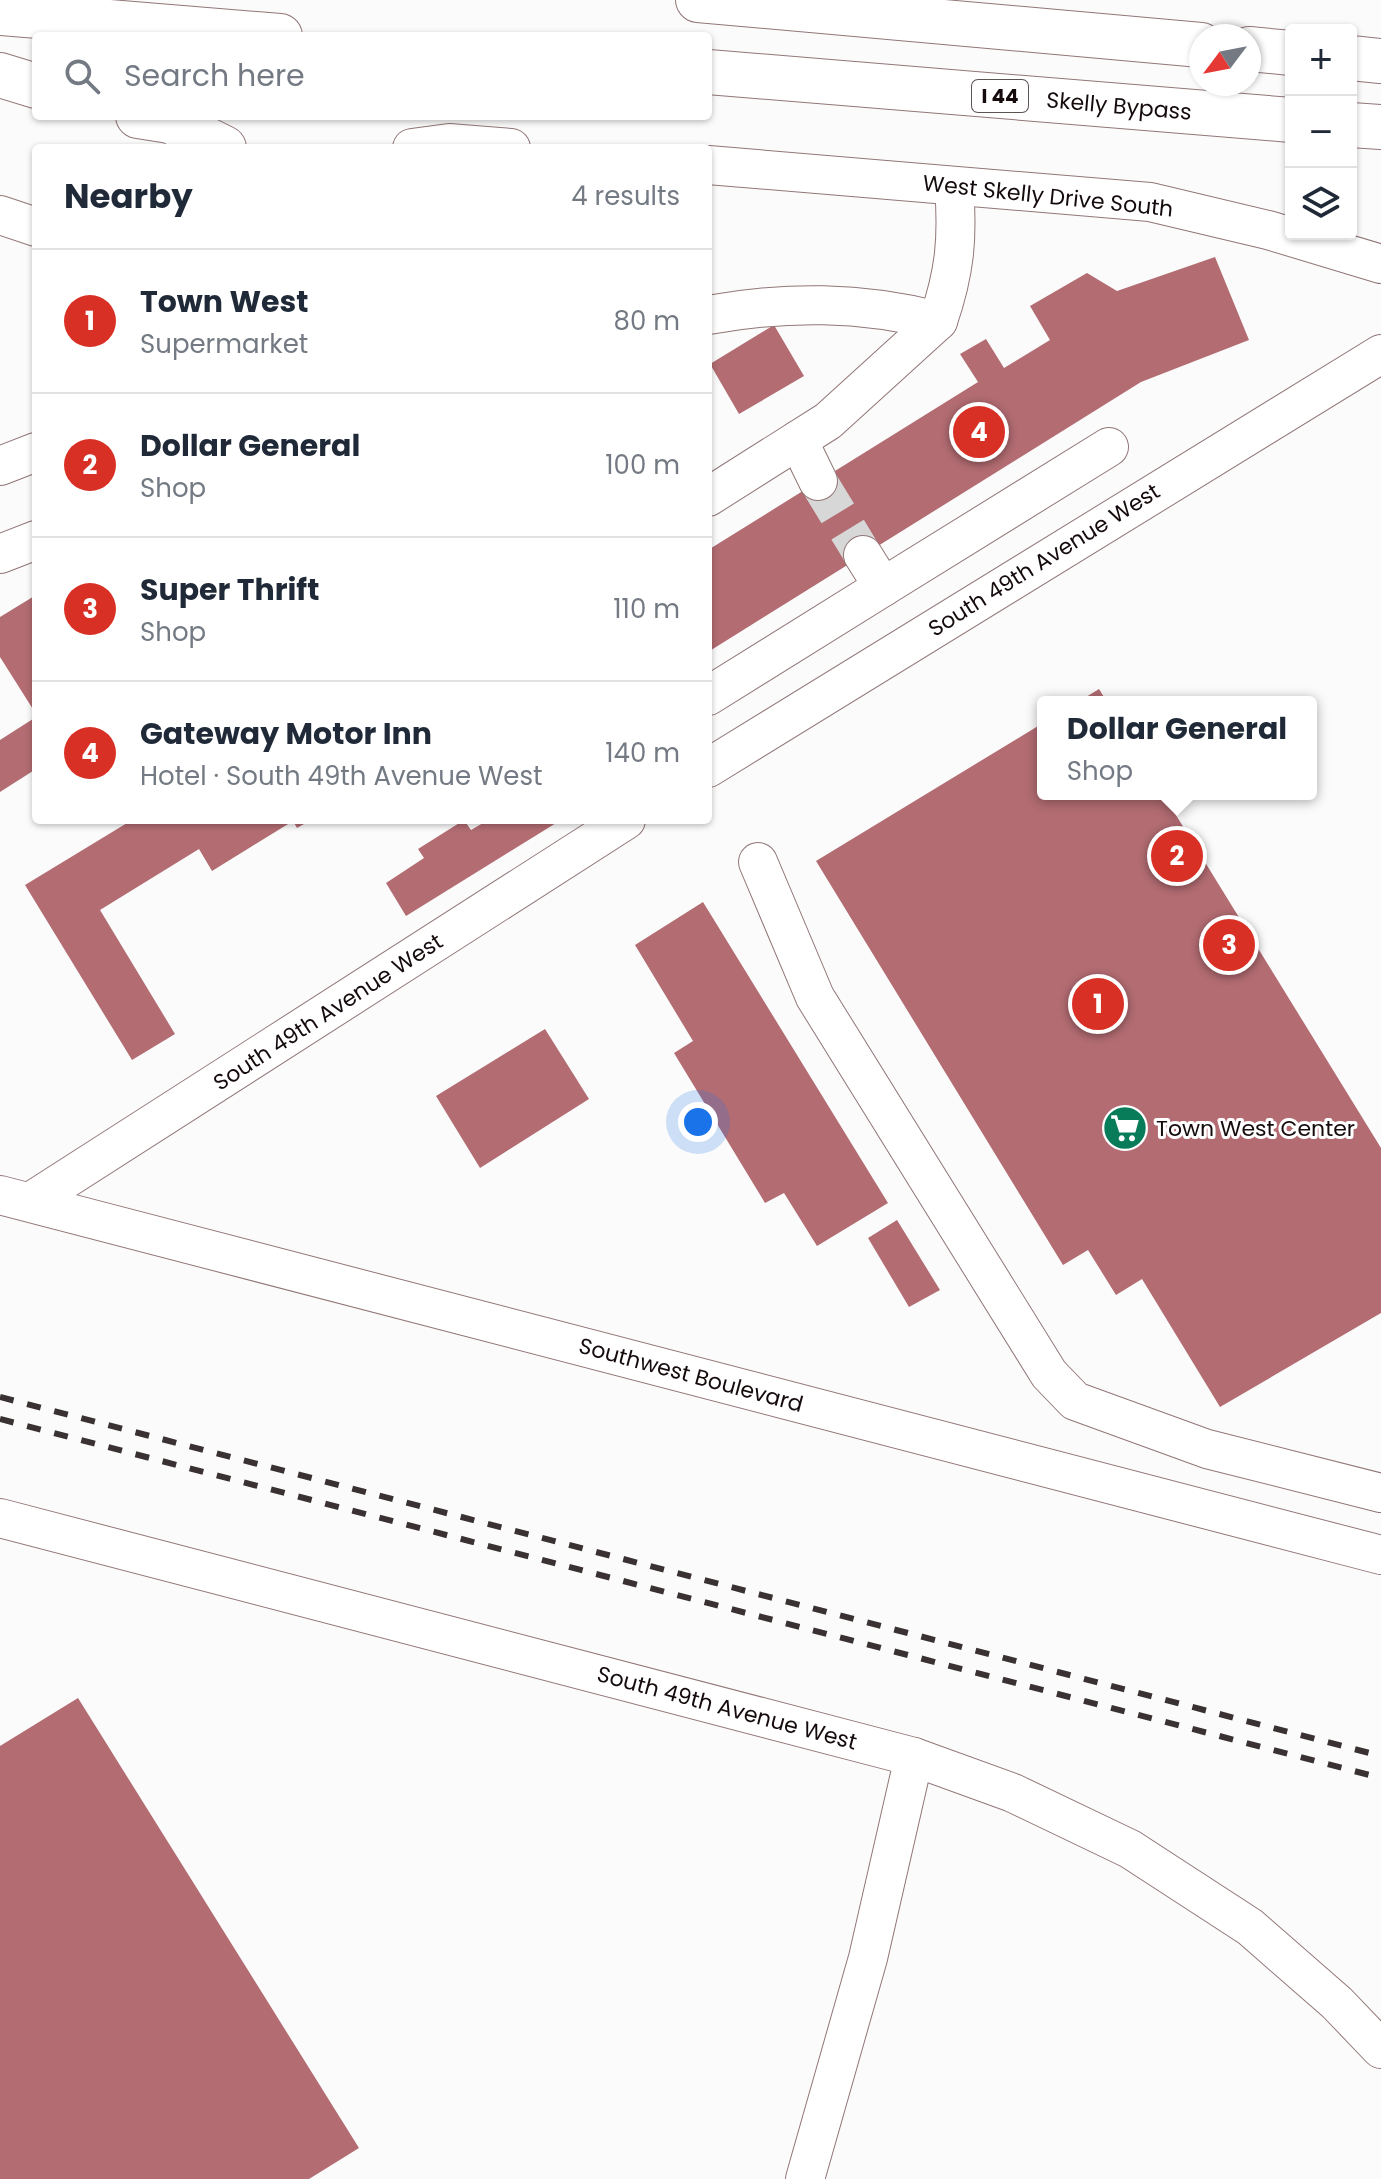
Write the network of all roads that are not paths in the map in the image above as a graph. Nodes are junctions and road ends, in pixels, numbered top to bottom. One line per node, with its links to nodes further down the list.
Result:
1 (698, 0): 4 (highway)
2 (0, 13): 3 (highway)
3 (231, 32)
4 (1189, 44)
5 (1261, 50): 6 (highway)
6 (1285, 52)
7 (1357, 59): 8 (highway)
8 (1381, 61)
9 (712, 72): 13 (highway, Skelly Bypass / I 44)
10 (0, 75): 11 (highway)
11 (32, 85)
12 (164, 120): 16 (highway)
13 (1285, 120)
14 (1357, 125): 15 (highway)
15 (1381, 127)
16 (216, 144)
17 (712, 165): 18 (street, West Skelly Drive South)
18 (954, 186): 21 (street, West Skelly Drive South); 23 (street)
19 (0, 215): 20 (street)
20 (32, 226)
21 (1381, 264)
22 (712, 314): 23 (street)
23 (938, 321): 25 (street)
24 (1381, 354): 36 (street, South 49th Avenue West)
25 (798, 440): 29 (street); 30 (street)
26 (1109, 447): 34 (street)
27 (32, 454): 28 (street)
28 (0, 466)
29 (818, 481)
30 (712, 494)
31 (32, 542): 32 (street)
32 (0, 554)
33 (863, 555): 34 (street)
34 (883, 587): 35 (street)
35 (712, 694)
36 (712, 766)
37 (620, 824): 39 (street, South 49th Avenue West)
38 (758, 862): 40 (street)
39 (15, 1199): 42 (street, Southwest Boulevard)
40 (1207, 1449): 41 (street); 42 (street)
41 (1381, 1493)
42 (1189, 1505): 44 (street, Southwest Boulevard)
43 (0, 1518): 45 (street, South 49th Avenue West)
44 (1381, 1555)
45 (914, 1757): 46 (street, South 49th Avenue West); 47 (street)
46 (1381, 2049)
47 (805, 2179)

